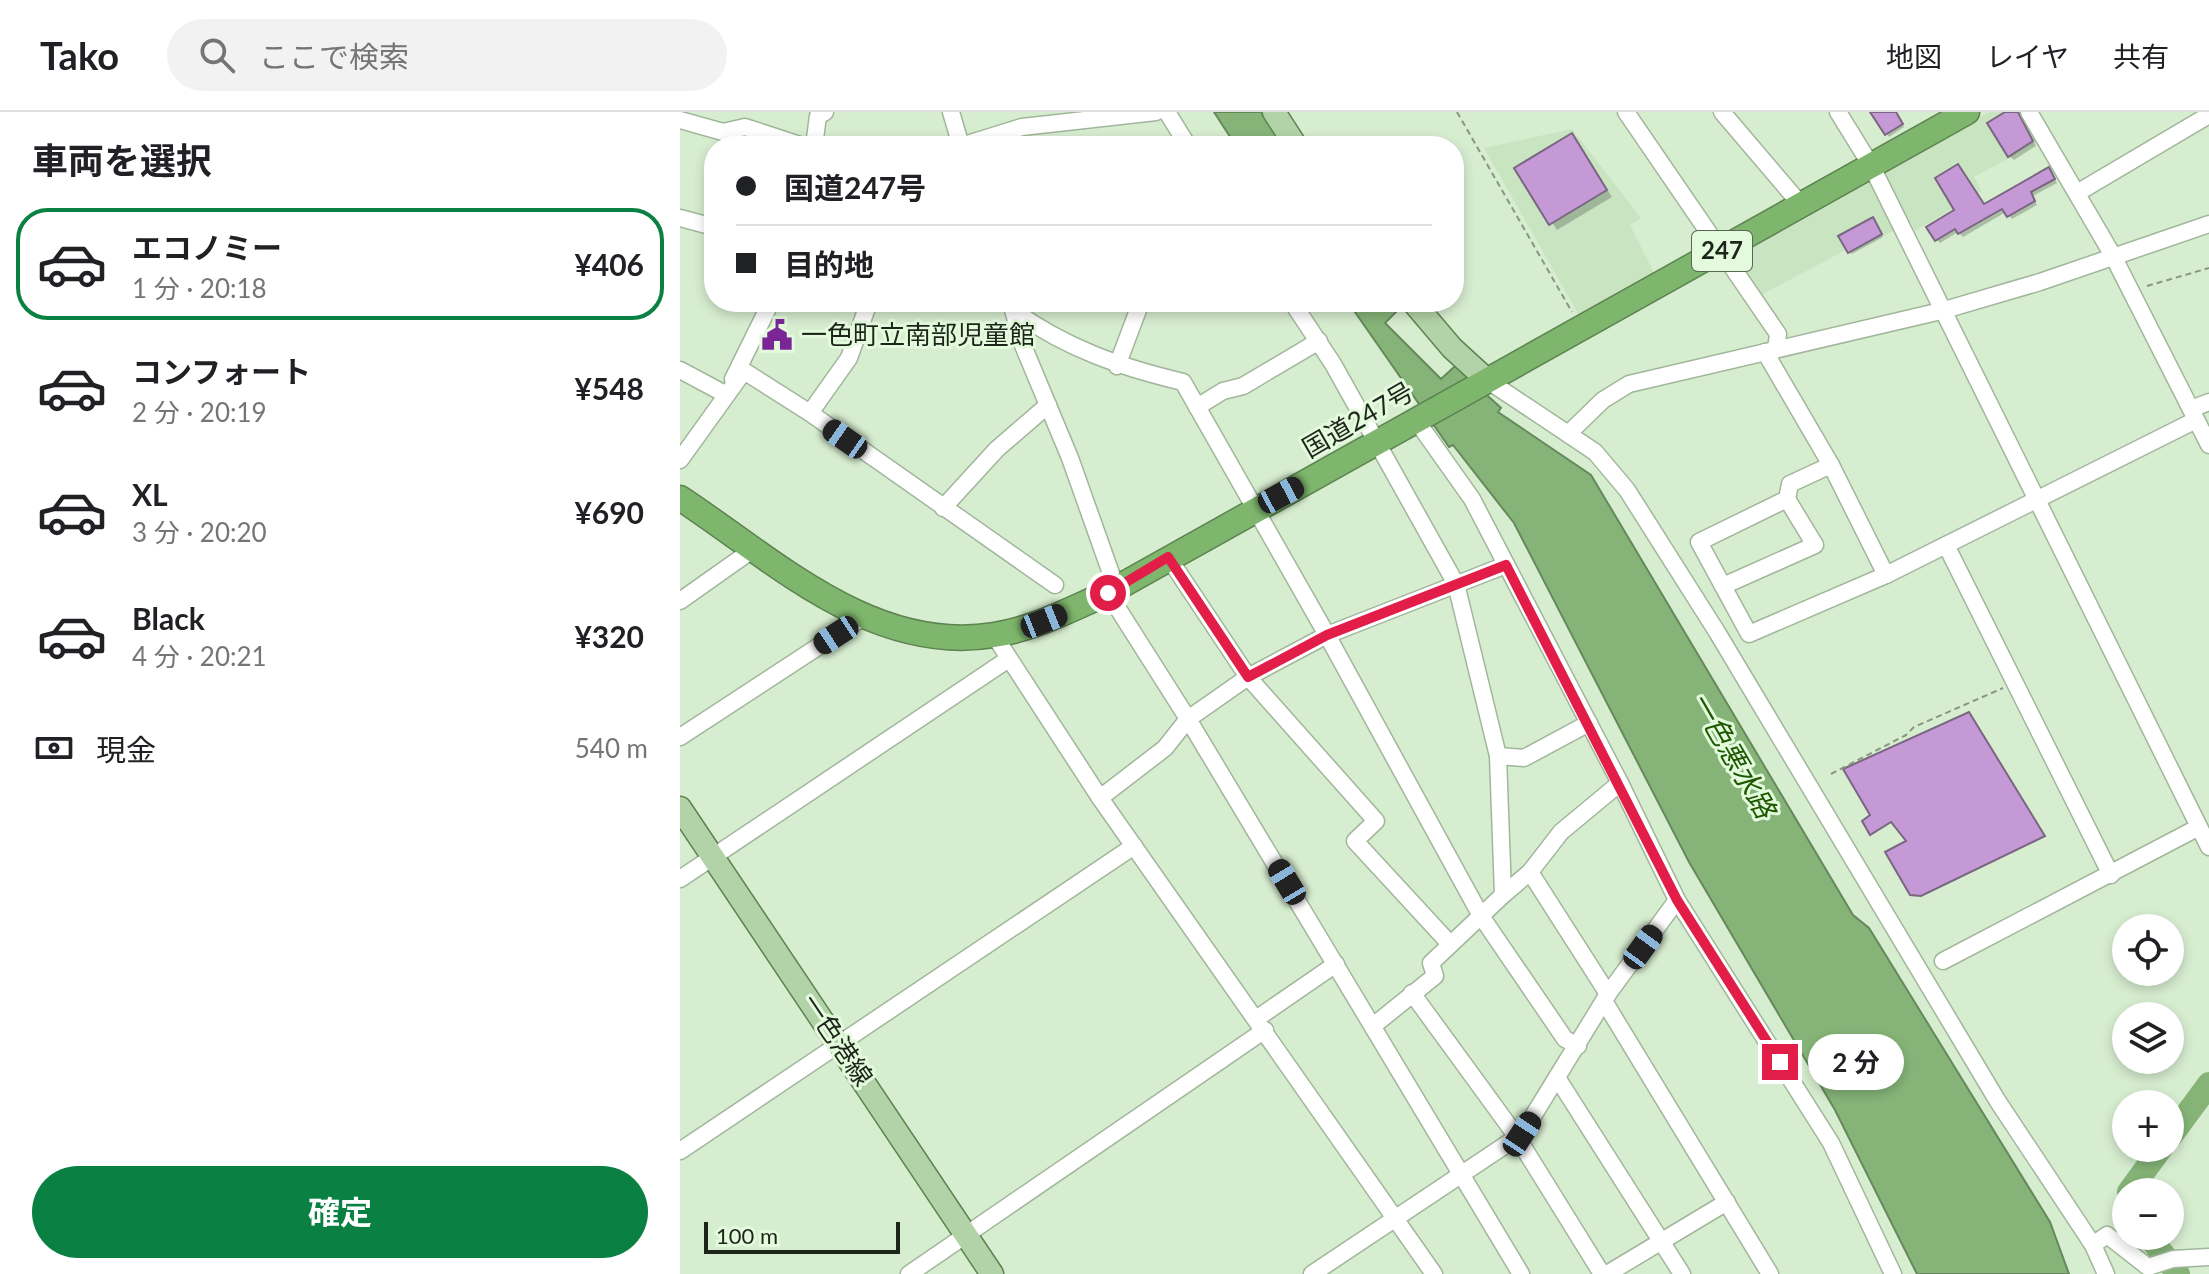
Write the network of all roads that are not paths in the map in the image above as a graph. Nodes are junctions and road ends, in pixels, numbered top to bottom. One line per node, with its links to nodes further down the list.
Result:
1 (825, 112): 14 (street)
2 (951, 112): 15 (street)
3 (1156, 112): 16 (street)
4 (1167, 112): 17 (street)
5 (1274, 112): 18 (main road)
6 (1626, 112): 25 (street)
7 (1722, 112): 21 (street)
8 (1838, 112): 19 (street)
9 (2029, 112): 20 (street)
10 (1954, 115): 19 (highway, 国道247号 / 247)
11 (2206, 118): 20 (street)
12 (680, 120): 13 (street)
13 (772, 136)
14 (815, 136)
15 (958, 136)
16 (993, 136)
17 (1182, 136)
18 (1290, 136)
19 (1872, 167): 21 (highway, 国道247号 / 247); 27 (street)
20 (2077, 193): 26 (street)
21 (1802, 206): 25 (highway, 国道247号 / 247)
22 (680, 218): 23 (street)
23 (704, 224)
24 (2209, 224): 26 (street)
25 (1723, 250): 36 (street); 39 (highway, 国道247号 / 247)
26 (2112, 254): 27 (street); 45 (street)
27 (1941, 311): 36 (street); 54 (street)
28 (766, 312): 40 (street)
29 (865, 312): 44 (street)
30 (1011, 312): 42 (street)
31 (1018, 312): 37 (street)
32 (1137, 312): 37 (street)
33 (1299, 312): 35 (street)
34 (1421, 312): 39 (main road)
35 (1319, 341): 43 (street); 48 (street)
36 (1771, 351): 47 (street); 51 (street)
37 (1117, 366): 43 (street)
38 (680, 370): 40 (street)
39 (1481, 383): 46 (highway, 国道247号 / 247); 47 (street)
40 (725, 394): 44 (street); 50 (street)
41 (2209, 402): 45 (street)
42 (1048, 405): 55 (street); 65 (street)
43 (1197, 407): 56 (street)
44 (810, 413): 55 (street)
45 (2193, 414): 49 (street); 54 (street)
46 (1421, 417): 48 (highway, 国道247号 / 247); 60 (street)
47 (1568, 434): 106 (street)
48 (1378, 442): 56 (highway, 国道247号 / 247); 62 (street)
49 (2209, 445)
50 (680, 460)
51 (1831, 465): 53 (street); 61 (street)
52 (680, 498): 58 (highway, 国道247号 / 247)
53 (1787, 499): 64 (street); 64 (street)
54 (2035, 500): 57 (street); 79 (street)
55 (943, 508): 63 (street)
56 (1257, 509): 59 (highway, 国道247号 / 247); 69 (street)
57 (1946, 545): 61 (street); 84 (street)
58 (755, 548): 66 (street); 67 (highway, 国道247号 / 247)
59 (1168, 557): 65 (highway, 国道247号 / 247); 71 (street)
60 (1506, 565): 62 (street); 73 (street)
61 (1886, 575): 64 (street)
62 (1456, 584): 69 (street); 75 (street)
63 (1055, 585)
64 (1723, 586)
65 (1108, 593): 68 (highway, 国道247号 / 247); 72 (street)
66 (680, 601)
67 (862, 618): 68 (highway, 国道247号 / 247); 74 (street)
68 (994, 635): 70 (street)
69 (1327, 635): 71 (street); 88 (street)
70 (1007, 660): 77 (street); 82 (street)
71 (1248, 677): 72 (street); 89 (street)
72 (1188, 719): 77 (street); 91 (street)
73 (1589, 723): 75 (street); 76 (street)
74 (680, 737)
75 (1498, 756): 86 (street)
76 (1620, 783): 83 (street); 87 (street)
77 (1100, 798): 80 (street)
78 (680, 808): 82 (main road, 一色港線)
79 (2199, 827): 81 (street); 84 (street)
80 (1134, 846): 94 (street); 96 (street)
81 (2209, 847)
82 (713, 857): 85 (street); 96 (main road, 一色港線)
83 (1530, 872): 86 (street); 93 (street)
84 (2111, 875): 90 (street)
85 (680, 879)
86 (1503, 895): 88 (street)
87 (1677, 900): 93 (street); 116 (street)
88 (1481, 916): 89 (street); 97 (street)
89 (1450, 944): 92 (street)
90 (1943, 961)
91 (1336, 964): 94 (street); 95 (street)
92 (1412, 993): 95 (street); 99 (street)
93 (1606, 998): 97 (street); 102 (street)
94 (1260, 1024): 103 (street); 104 (street)
95 (1373, 1026): 101 (street)
96 (840, 1045): 100 (street); 104 (main road, 一色港線)
97 (1578, 1046): 98 (street)
98 (1558, 1079): 99 (street); 105 (street)
99 (1517, 1137): 101 (street); 113 (street)
100 (680, 1151)
101 (1460, 1174): 103 (street); 112 (street)
102 (1727, 1202): 105 (street); 115 (street)
103 (1396, 1217): 110 (street); 111 (street)
104 (967, 1235): 108 (street); 109 (main road, 一色港線)
105 (1662, 1240): 113 (street); 114 (street)
106 (2093, 1245): 107 (street); 117 (street)
107 (2209, 1257)
108 (909, 1274)
109 (992, 1274)
110 (1312, 1274)
111 (1434, 1274)
112 (1521, 1274)
113 (1604, 1274)
114 (1682, 1274)
115 (1770, 1274)
116 (1893, 1274)
117 (2106, 1274)

